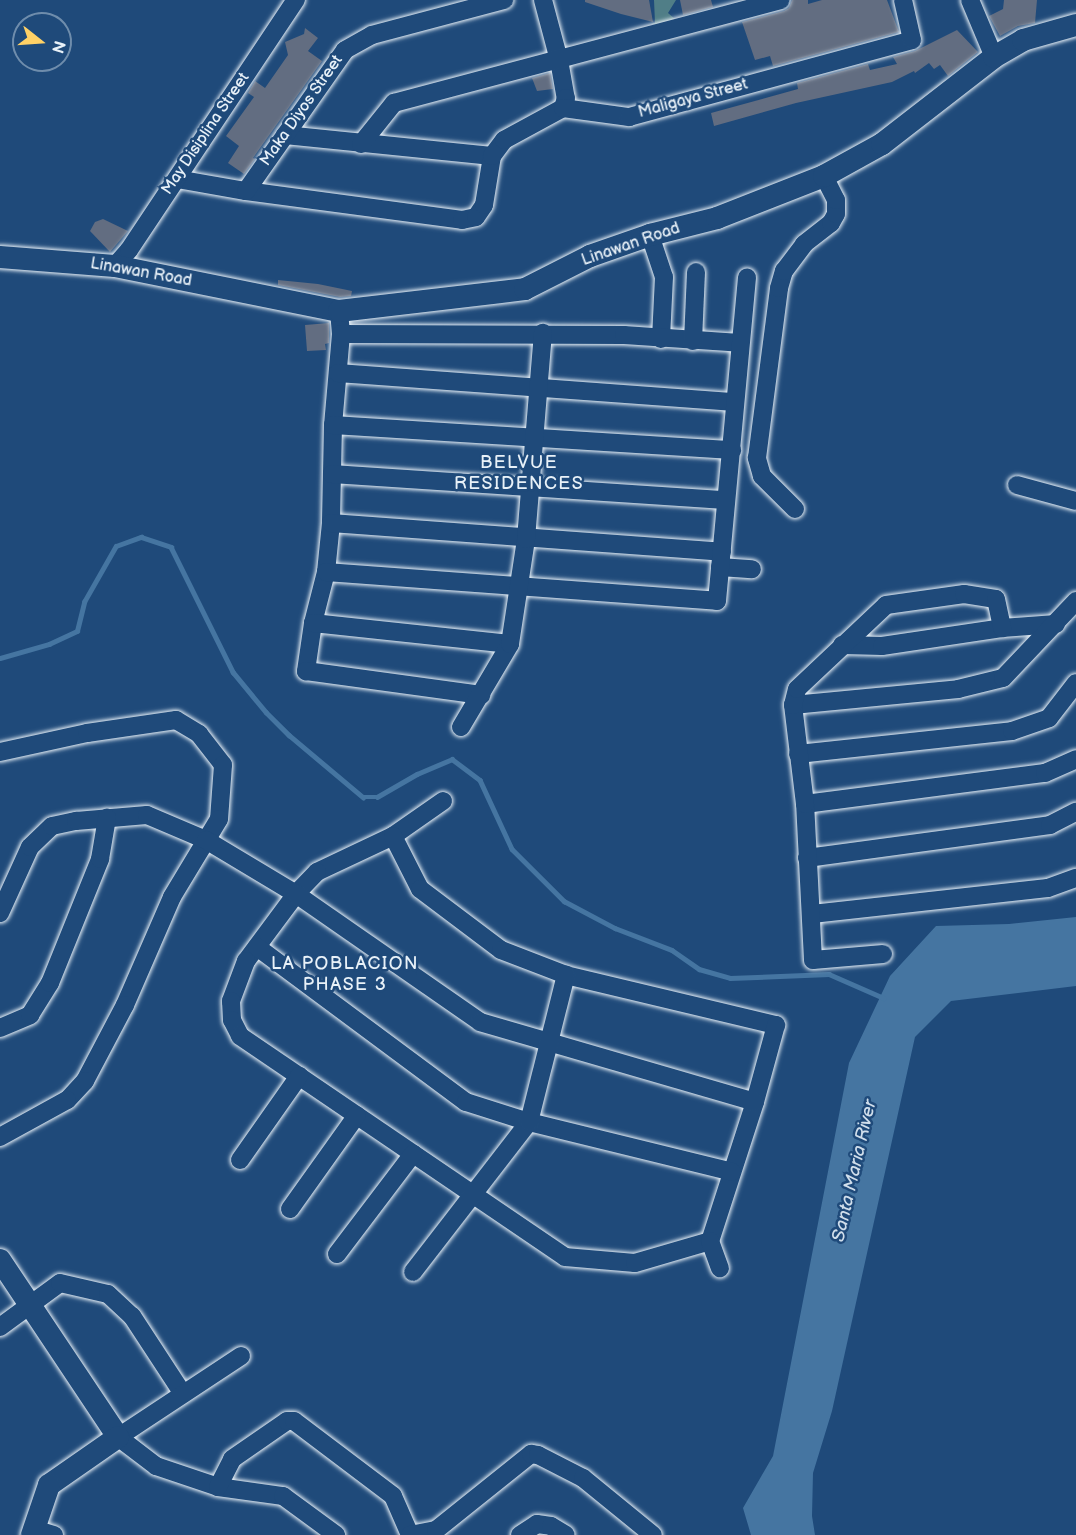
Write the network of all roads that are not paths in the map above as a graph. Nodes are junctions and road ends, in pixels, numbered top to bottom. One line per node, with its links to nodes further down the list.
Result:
1 (296, 0): 15 (street, May Disiplina Street)
2 (504, 0): 11 (street, Maka Diyos Street)
3 (543, 0): 9 (street)
4 (781, 0): 9 (street)
5 (903, 0): 10 (street, Maligaya Street)
6 (970, 0): 8 (street)
7 (1076, 25): 8 (street, Linawan Road)
8 (994, 57): 14 (street, Linawan Road)
9 (559, 60): 10 (street); 12 (street)
10 (563, 108): 13 (street)
11 (285, 135): 12 (street); 16 (street, Maka Diyos Street)
12 (361, 144): 13 (street)
13 (492, 156): 16 (street)
14 (824, 176): 17 (street, Linawan Road); 38 (street)
15 (177, 179): 16 (street); 19 (street, May Disiplina Street)
16 (246, 191)
17 (650, 235): 22 (street, Linawan Road); 24 (street)
18 (0, 257): 19 (street, Linawan Road)
19 (114, 266): 22 (street, Linawan Road)
20 (696, 272): 25 (street)
21 (747, 277): 26 (street)
22 (340, 322): 23 (street); 27 (street)
23 (543, 333): 24 (street); 28 (street)
24 (662, 339): 25 (street)
25 (693, 341): 26 (street)
26 (740, 343): 29 (street)
27 (338, 373): 28 (street); 30 (street)
28 (540, 387): 29 (street); 31 (street)
29 (735, 402): 32 (street)
30 (333, 425): 31 (street); 33 (street)
31 (535, 437): 32 (street); 35 (street)
32 (732, 450): 36 (street)
33 (332, 474): 35 (street); 39 (street)
34 (1017, 484): 37 (street)
35 (531, 486): 36 (street); 40 (street)
36 (726, 500): 41 (street)
37 (1076, 501)
38 (795, 509)
39 (331, 522): 40 (street); 43 (street)
40 (526, 539): 41 (street); 44 (street)
41 (721, 559): 42 (street); 44 (street)
42 (752, 569)
43 (326, 572): 44 (street); 46 (street)
44 (520, 588): 49 (street)
45 (1076, 601): 47 (street)
46 (313, 622): 49 (street); 52 (street)
47 (1056, 624): 48 (street); 53 (street)
48 (1002, 628): 50 (street); 50 (street)
49 (510, 644): 52 (street)
50 (842, 645): 53 (street)
51 (1076, 683): 56 (street)
52 (481, 695): 54 (street)
53 (793, 705): 56 (street)
54 (461, 727)
55 (0, 752): 63 (street)
56 (798, 754): 59 (street)
57 (1076, 759): 59 (street)
58 (443, 801): 62 (street)
59 (805, 804): 64 (street)
60 (1076, 812): 64 (street)
61 (107, 818): 63 (street); 67 (street); 72 (street)
62 (393, 836): 66 (street); 71 (street)
63 (206, 840): 66 (street); 78 (street)
64 (807, 858): 68 (street)
65 (1076, 878): 68 (street)
66 (296, 894): 69 (street); 73 (street)
67 (0, 913)
68 (812, 914): 70 (street)
69 (257, 947): 74 (street); 77 (street)
70 (883, 954)
71 (566, 975): 73 (street); 75 (street)
72 (0, 1028)
73 (548, 1043): 75 (street); 77 (street)
74 (299, 1076): 76 (street); 80 (street)
75 (755, 1102): 81 (street)
76 (357, 1115): 79 (street); 83 (street)
77 (529, 1122): 81 (street); 82 (street)
78 (0, 1137)
79 (414, 1154): 82 (street); 85 (street)
80 (240, 1160)
81 (732, 1172): 84 (street)
82 (472, 1194): 84 (street); 88 (street)
83 (290, 1209)
84 (710, 1241): 87 (street)
85 (338, 1254)
86 (0, 1260): 89 (street)
87 (720, 1268)
88 (413, 1272)
89 (29, 1303): 90 (street); 92 (street); 93 (street)
90 (0, 1327)
91 (241, 1356): 92 (street)
92 (183, 1394): 93 (street)
93 (118, 1437): 94 (street); 95 (street)
94 (218, 1487): 96 (street); 97 (street)
95 (40, 1533)
96 (336, 1535)
97 (410, 1535): 100 (street)
98 (520, 1535): 99 (street)
99 (566, 1535)
100 (653, 1535)

